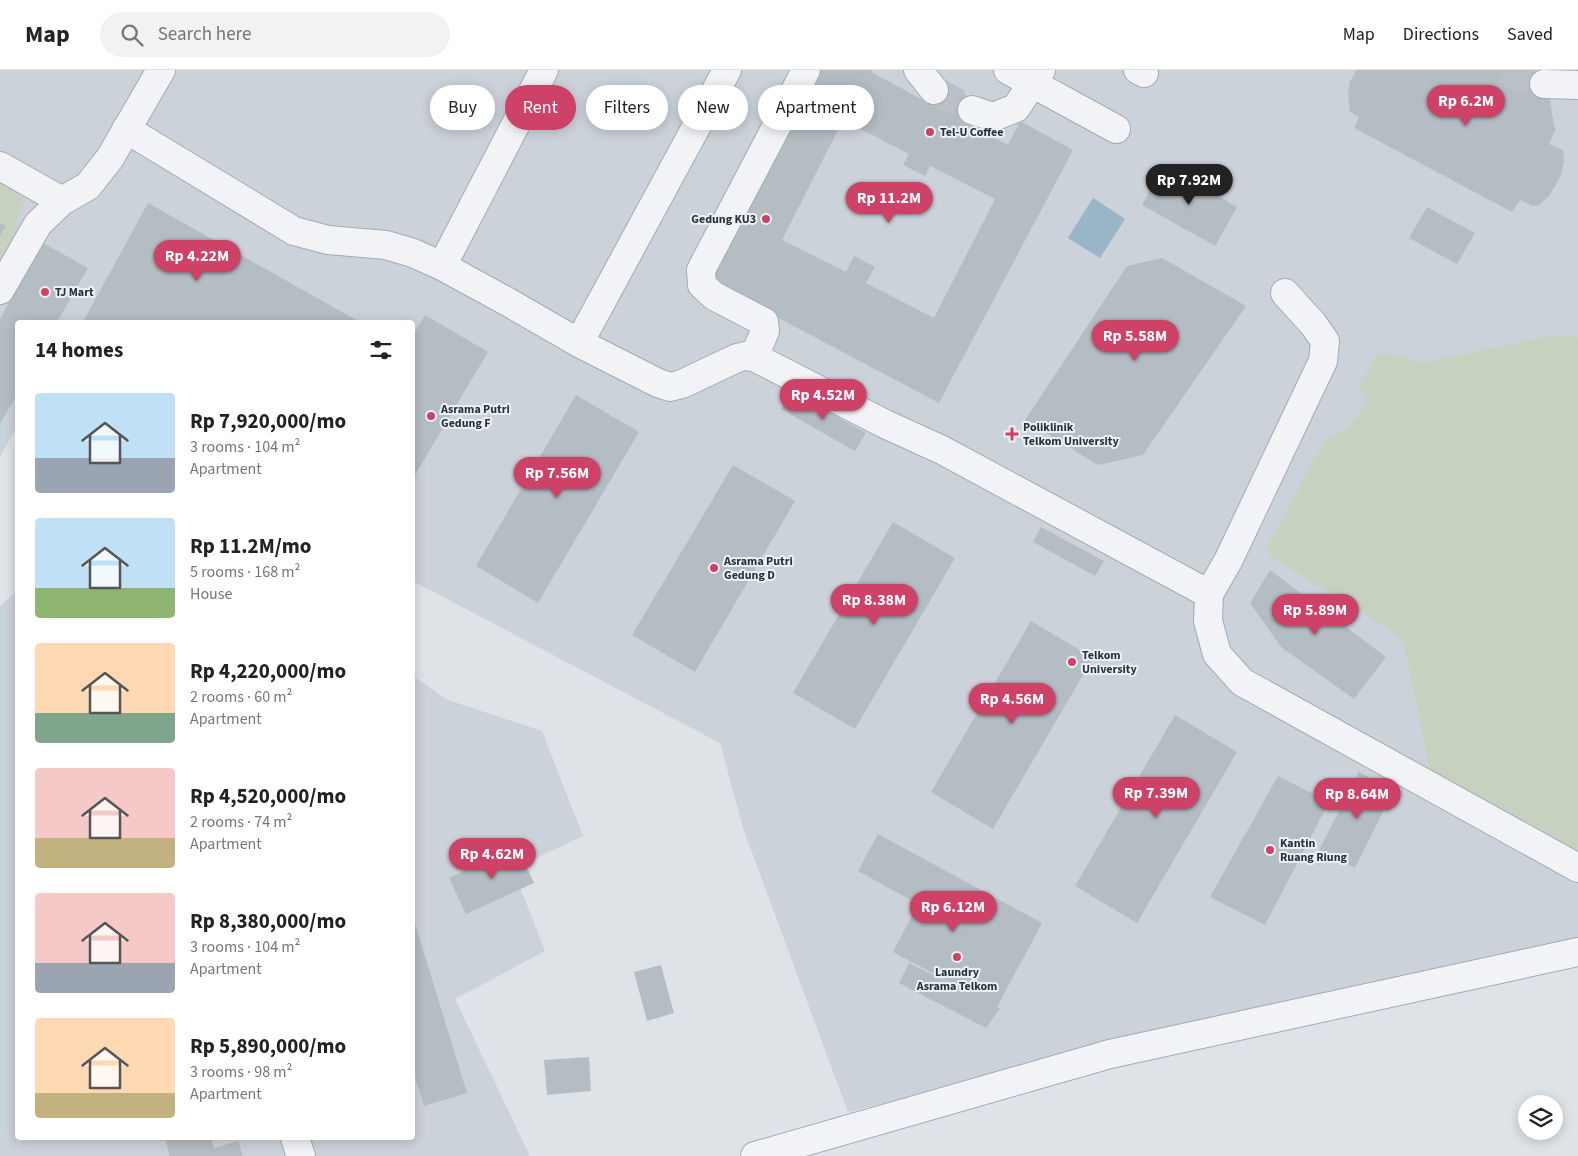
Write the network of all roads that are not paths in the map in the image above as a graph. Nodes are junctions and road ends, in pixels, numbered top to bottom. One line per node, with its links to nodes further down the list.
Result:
1 (161, 70): 12 (street)
2 (544, 70): 16 (street)
3 (727, 70): 19 (street)
4 (806, 70): 20 (street)
5 (1008, 70): 8 (street)
6 (1575, 70): 7 (street)
7 (1578, 74)
8 (1037, 77): 11 (street); 13 (street)
9 (1544, 84): 10 (street)
10 (1578, 85)
11 (972, 110)
12 (126, 129): 15 (street); 16 (street)
13 (1116, 129)
14 (0, 166): 15 (street)
15 (62, 201): 17 (street)
16 (442, 266): 19 (street)
17 (0, 290)
18 (1285, 293): 21 (street)
19 (579, 343): 20 (street)
20 (754, 357): 21 (street)
21 (1209, 594): 22 (street)
22 (1578, 868)
23 (1578, 952): 26 (street)
24 (296, 1140): 25 (street)
25 (301, 1156)
26 (755, 1156)

